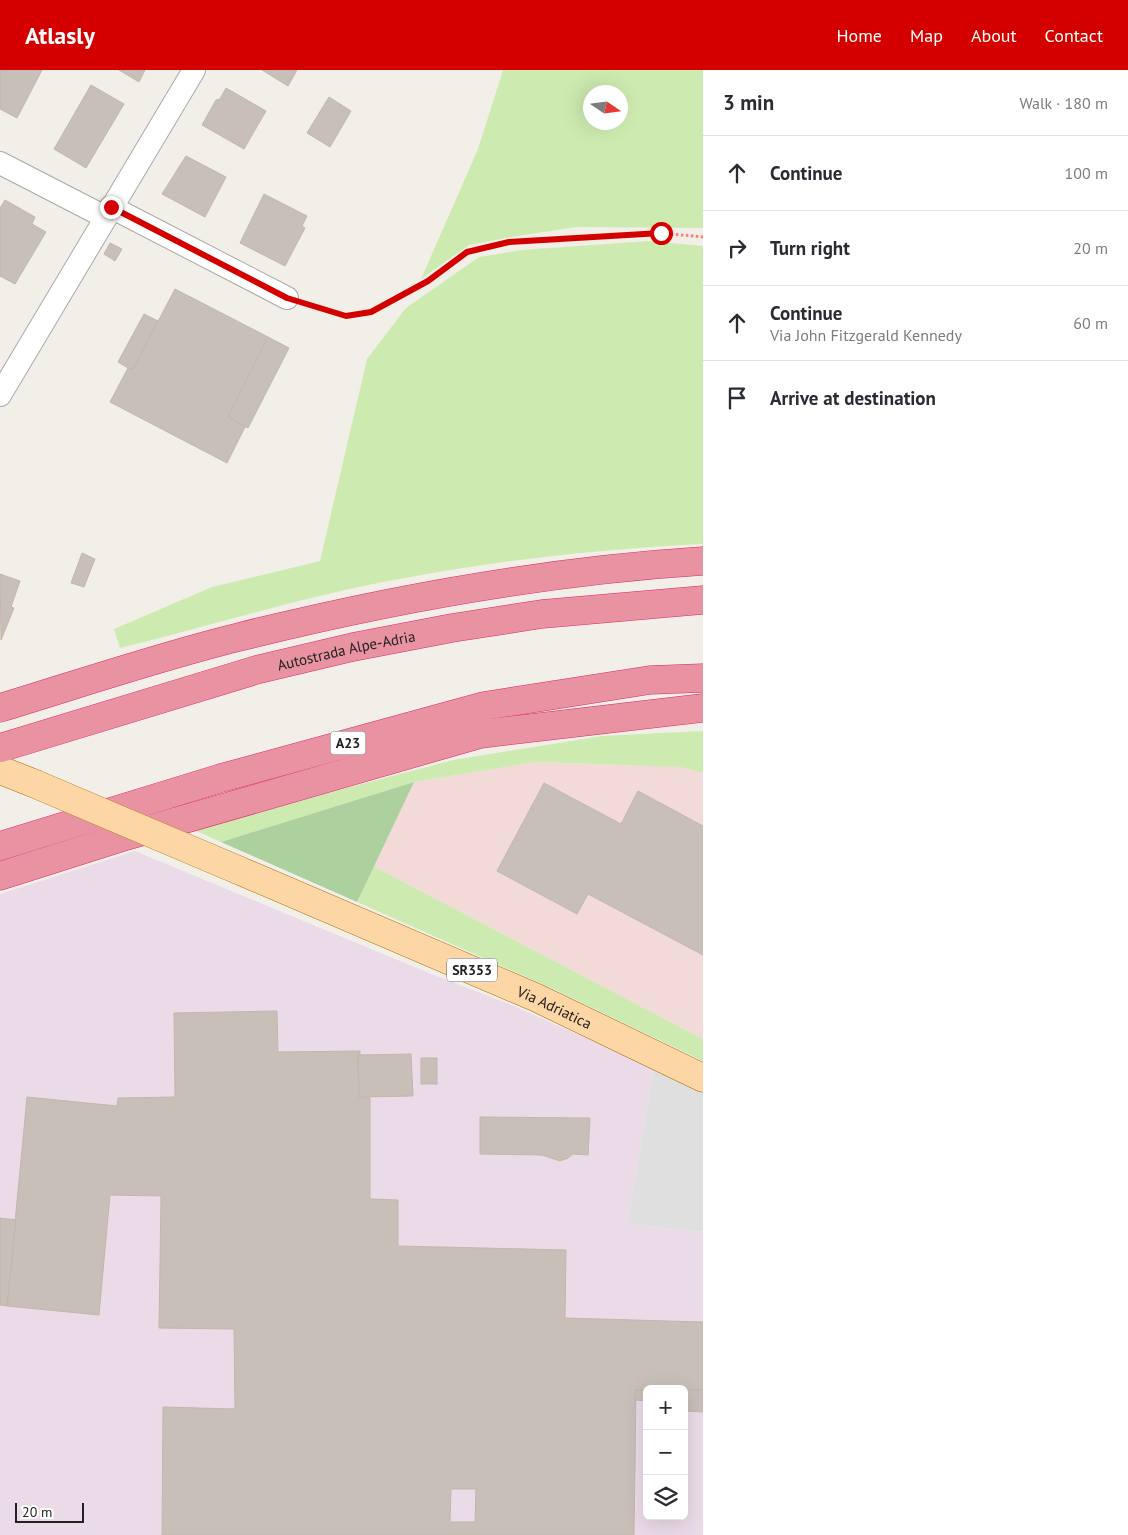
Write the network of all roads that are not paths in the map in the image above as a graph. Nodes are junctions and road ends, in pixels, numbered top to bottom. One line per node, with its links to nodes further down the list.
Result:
1 (194, 70): 3 (street)
2 (0, 162): 3 (street)
3 (108, 212): 4 (street); 5 (street)
4 (287, 298)
5 (0, 395)
6 (703, 561): 9 (highway)
7 (703, 600): 13 (highway, Autostrada Alpe-Adria)
8 (703, 678): 15 (highway, A23)
9 (0, 708)
10 (703, 708): 11 (highway, A23)
11 (640, 714): 12 (highway, A23); 16 (highway, A23)
12 (703, 719)
13 (0, 748)
14 (0, 770): 17 (main road, Via Adriatica / SR353, bridge)
15 (0, 846)
16 (0, 876)
17 (703, 1078)

